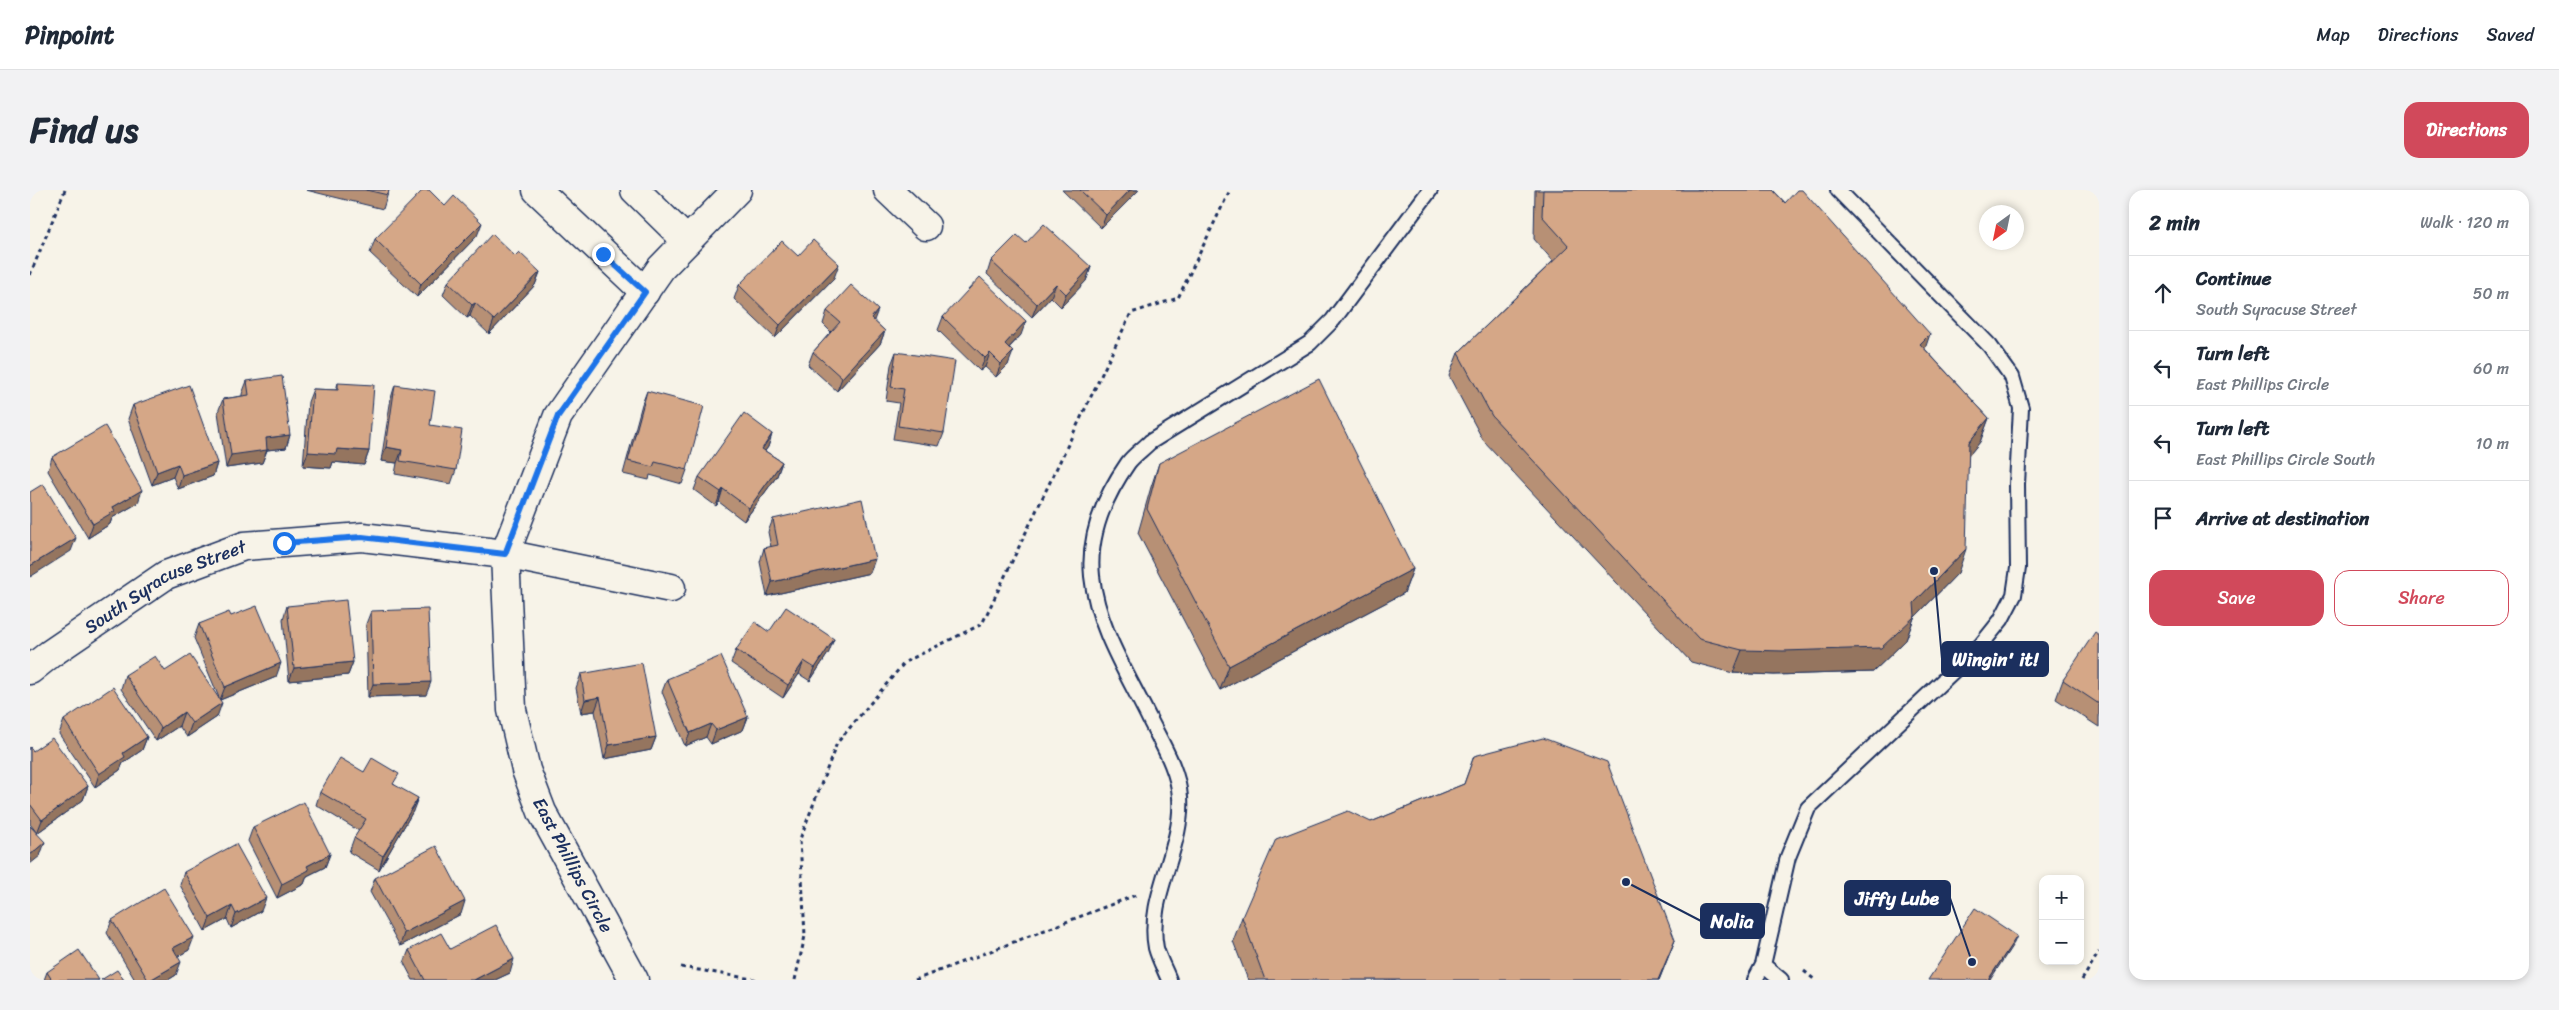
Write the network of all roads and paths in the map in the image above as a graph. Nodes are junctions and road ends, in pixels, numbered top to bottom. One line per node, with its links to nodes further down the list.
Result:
1 (65, 190): 11 (path)
2 (537, 190): 12 (street)
3 (635, 190): 10 (street)
4 (737, 190): 10 (street, East Phillips Circle)
5 (888, 190): 9 (street)
6 (1230, 190): 23 (path)
7 (1430, 190): 16 (lane)
8 (1838, 190): 18 (lane)
9 (926, 226)
10 (688, 241): 12 (street, East Phillips Circle)
11 (30, 275)
12 (645, 292): 13 (street, East Phillips Circle)
13 (505, 554): 14 (street, South Syracuse Street); 15 (street, South Syracuse Street); 21 (street, East Phillips Circle)
14 (671, 588)
15 (30, 670)
16 (1164, 884): 24 (path); 25 (lane)
17 (2099, 952): 29 (path)
18 (1763, 965): 26 (lane); 27 (lane)
19 (681, 967): 22 (path)
20 (1800, 969): 28 (path)
21 (634, 980)
22 (758, 980)
23 (796, 980)
24 (915, 980)
25 (1169, 980)
26 (1755, 980)
27 (1781, 980)
28 (1815, 980)
29 (2082, 980)

